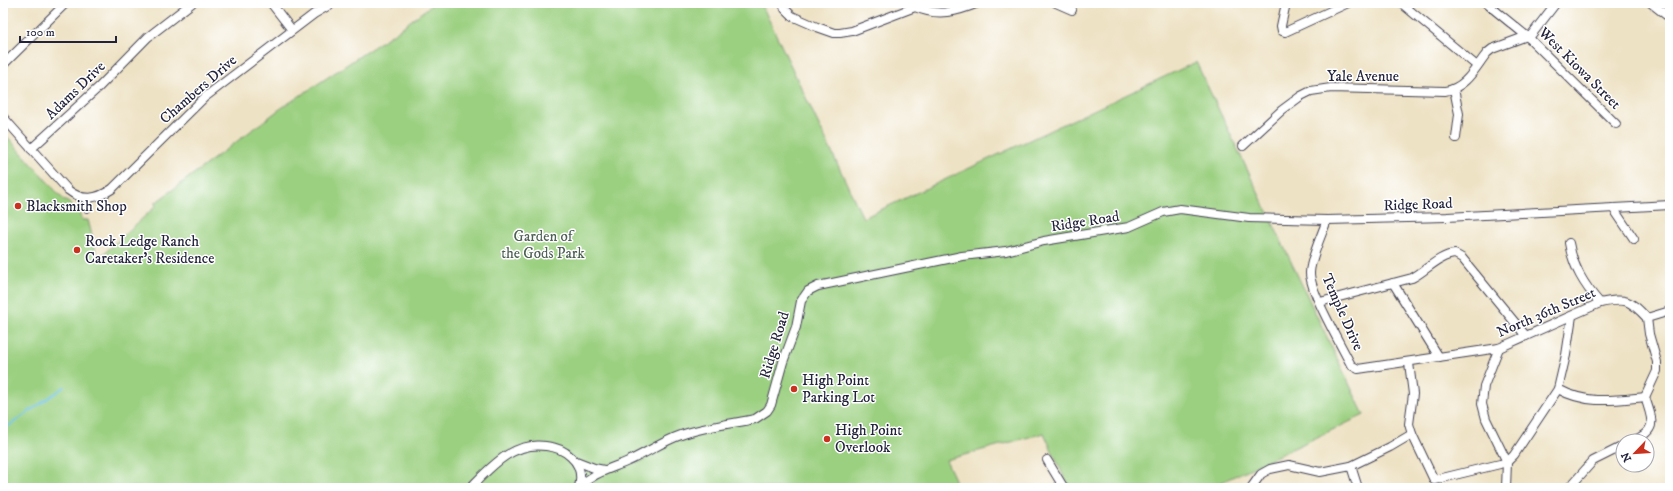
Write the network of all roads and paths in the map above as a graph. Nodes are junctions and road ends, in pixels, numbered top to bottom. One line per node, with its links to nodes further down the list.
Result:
1 (66, 3): 19 (street)
2 (192, 3): 26 (street, Adams Drive)
3 (271, 3): 17 (street)
4 (333, 3): 17 (street, Chambers Drive)
5 (783, 3): 14 (street)
6 (978, 3): 14 (street)
7 (1056, 3): 15 (street)
8 (1286, 3): 9 (street)
9 (1348, 3)
10 (1401, 3): 20 (street)
11 (1486, 3): 18 (street, West Kiowa Street)
12 (1556, 3): 18 (street)
13 (1651, 3): 16 (street)
14 (916, 5)
15 (1072, 10)
16 (1670, 18)
17 (292, 30): 27 (street, Chambers Drive)
18 (1528, 37): 20 (street); 23 (street, West Kiowa Street)
19 (3, 65)
20 (1477, 66): 21 (street)
21 (1454, 89): 24 (street); 25 (street, Yale Avenue)
22 (3, 117): 26 (street)
23 (1616, 124)
24 (1456, 138)
25 (1243, 146)
26 (31, 149): 27 (street)
27 (87, 199): 29 (street)
28 (1670, 205): 30 (street, Ridge Road)
29 (87, 208)
30 (1613, 208): 31 (street, Ridge Road); 32 (street)
31 (1326, 220): 35 (street, Temple Drive); 54 (street, Ridge Road)
32 (1634, 239)
33 (1569, 243): 36 (street)
34 (1394, 283): 35 (street); 40 (street); 42 (street)
35 (1320, 302): 44 (street, Temple Drive)
36 (1600, 303): 38 (street, North 36th Street); 39 (street, North 36th Street)
37 (1670, 311): 39 (street)
38 (1572, 316): 40 (street, North 36th Street); 45 (street)
39 (1647, 318): 46 (street)
40 (1526, 336): 41 (street, North 36th Street)
41 (1499, 348): 42 (street, North 36th Street); 52 (street)
42 (1439, 357): 43 (street, North 36th Street)
43 (1409, 362): 44 (street, North 36th Street); 48 (street)
44 (1354, 368)
45 (1558, 389): 46 (street); 52 (street)
46 (1645, 397): 47 (street)
47 (1647, 433)
48 (1412, 434): 52 (street); 53 (street)
49 (1615, 450): 61 (street)
50 (1047, 460): 57 (street)
51 (576, 461): 54 (street); 55 (street); 56 (street)
52 (1507, 462): 60 (street)
53 (1351, 466): 58 (street); 59 (street)
54 (604, 470): 55 (street, Ridge Road)
55 (579, 487)
56 (470, 488)
57 (1064, 488)
58 (1251, 488)
59 (1358, 488)
60 (1506, 488)
61 (1569, 488)

